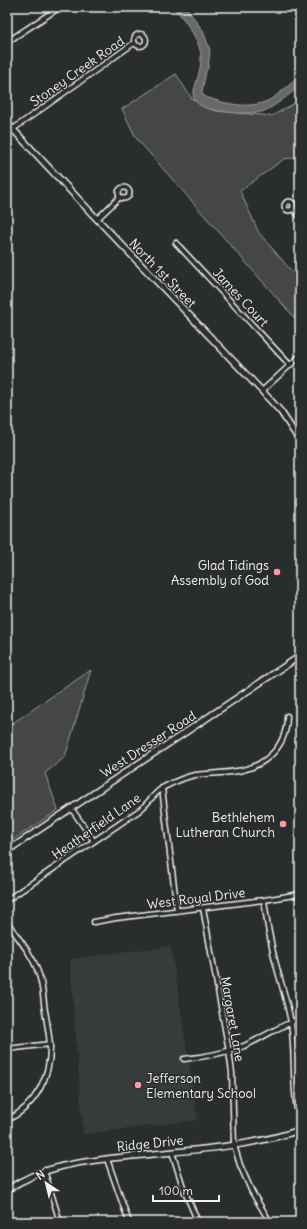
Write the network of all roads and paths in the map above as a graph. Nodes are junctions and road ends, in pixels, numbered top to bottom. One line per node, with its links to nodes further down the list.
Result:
1 (60, 7): 2 (street)
2 (7, 42)
3 (134, 43): 5 (street, Stoney Creek Road)
4 (7, 123): 5 (street, North 1st Street)
5 (12, 129): 9 (street, North 1st Street)
6 (120, 197): 9 (street)
7 (293, 208): 8 (street)
8 (300, 217)
9 (97, 219): 13 (street, North 1st Street)
10 (176, 243): 12 (street, James Court)
11 (300, 356): 12 (street)
12 (290, 365): 13 (street)
13 (262, 391): 14 (street, North 1st Street)
14 (300, 441)
15 (300, 656): 18 (street, West Dresser Road)
16 (286, 716): 17 (street, Heatherfield Lane)
17 (162, 788): 19 (street, Heatherfield Lane); 25 (street)
18 (72, 808): 19 (street); 20 (street, West Dresser Road)
19 (94, 841): 22 (street, Heatherfield Lane)
20 (7, 850)
21 (300, 894): 23 (street, West Royal Drive)
22 (7, 900)
23 (264, 900): 24 (street, West Royal Drive); 29 (street)
24 (203, 908): 25 (street, West Royal Drive); 32 (street, Margaret Lane)
25 (177, 911): 27 (street, West Royal Drive)
26 (7, 922): 30 (street)
27 (94, 922)
28 (300, 1020): 29 (street)
29 (291, 1022): 32 (street); 35 (street)
30 (50, 1044): 31 (street); 34 (street)
31 (7, 1049)
32 (229, 1051): 33 (street); 37 (street, Margaret Lane)
33 (184, 1059)
34 (7, 1120)
35 (300, 1123)
36 (300, 1130): 37 (street, Ridge Drive)
37 (234, 1145): 38 (street, Ridge Drive); 45 (street, Margaret Lane)
38 (172, 1152): 39 (street, Ridge Drive); 44 (street)
39 (107, 1159): 40 (street, Ridge Drive); 43 (street)
40 (44, 1170): 41 (street, Ridge Drive); 42 (street)
41 (7, 1190)
42 (60, 1222)
43 (129, 1222)
44 (198, 1222)
45 (270, 1222)

